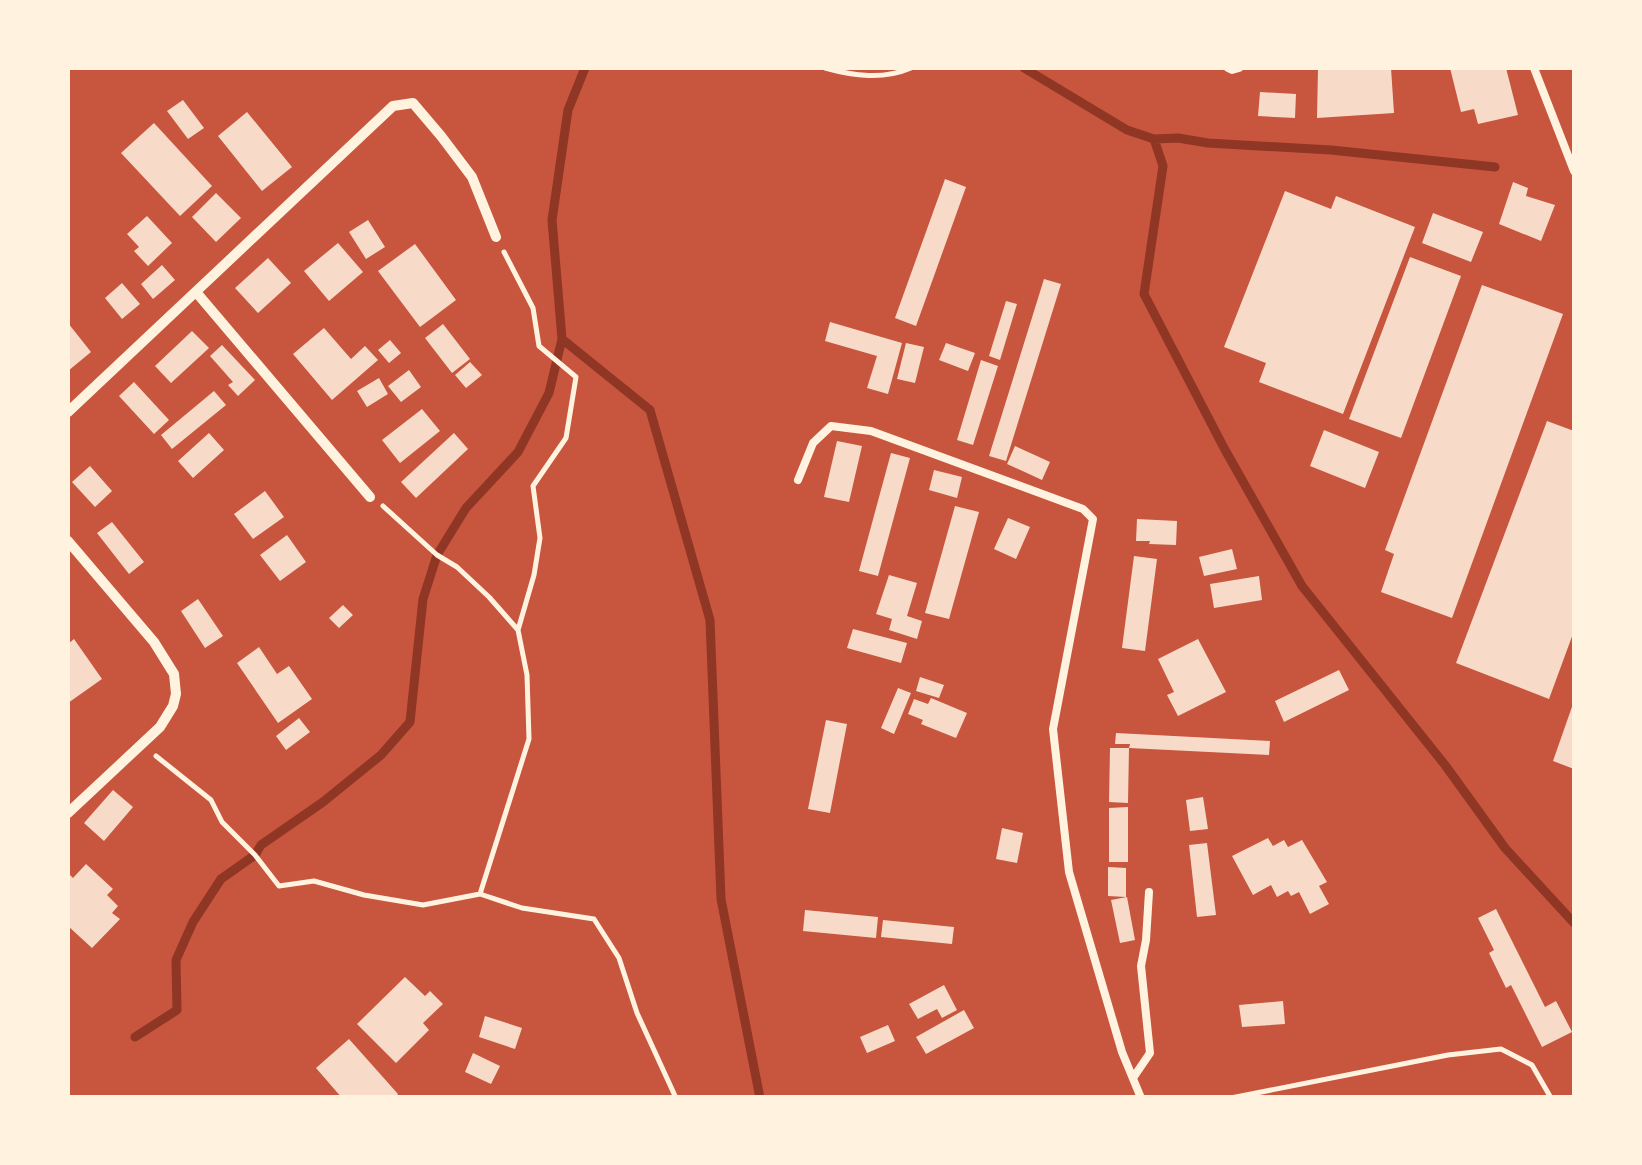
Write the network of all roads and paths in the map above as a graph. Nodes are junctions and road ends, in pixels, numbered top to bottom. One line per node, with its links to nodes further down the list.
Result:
1 (825, 68): 2 (path)
2 (911, 68)
3 (1228, 68): 4 (lane)
4 (1239, 68)
5 (1534, 68): 6 (lane)
6 (1574, 171)
7 (496, 238): 8 (street); 13 (path)
8 (196, 292): 9 (street); 11 (street)
9 (68, 412)
10 (798, 480): 18 (lane)
11 (370, 497): 13 (path)
12 (68, 541): 14 (street)
13 (518, 630): 17 (path)
14 (142, 744): 15 (street); 17 (path)
15 (68, 813)
16 (1149, 892): 18 (lane)
17 (480, 894): 19 (path)
18 (1133, 1078): 20 (lane)
19 (676, 1098)
20 (1141, 1098)
21 (1231, 1098): 22 (path)
22 (1551, 1098)

